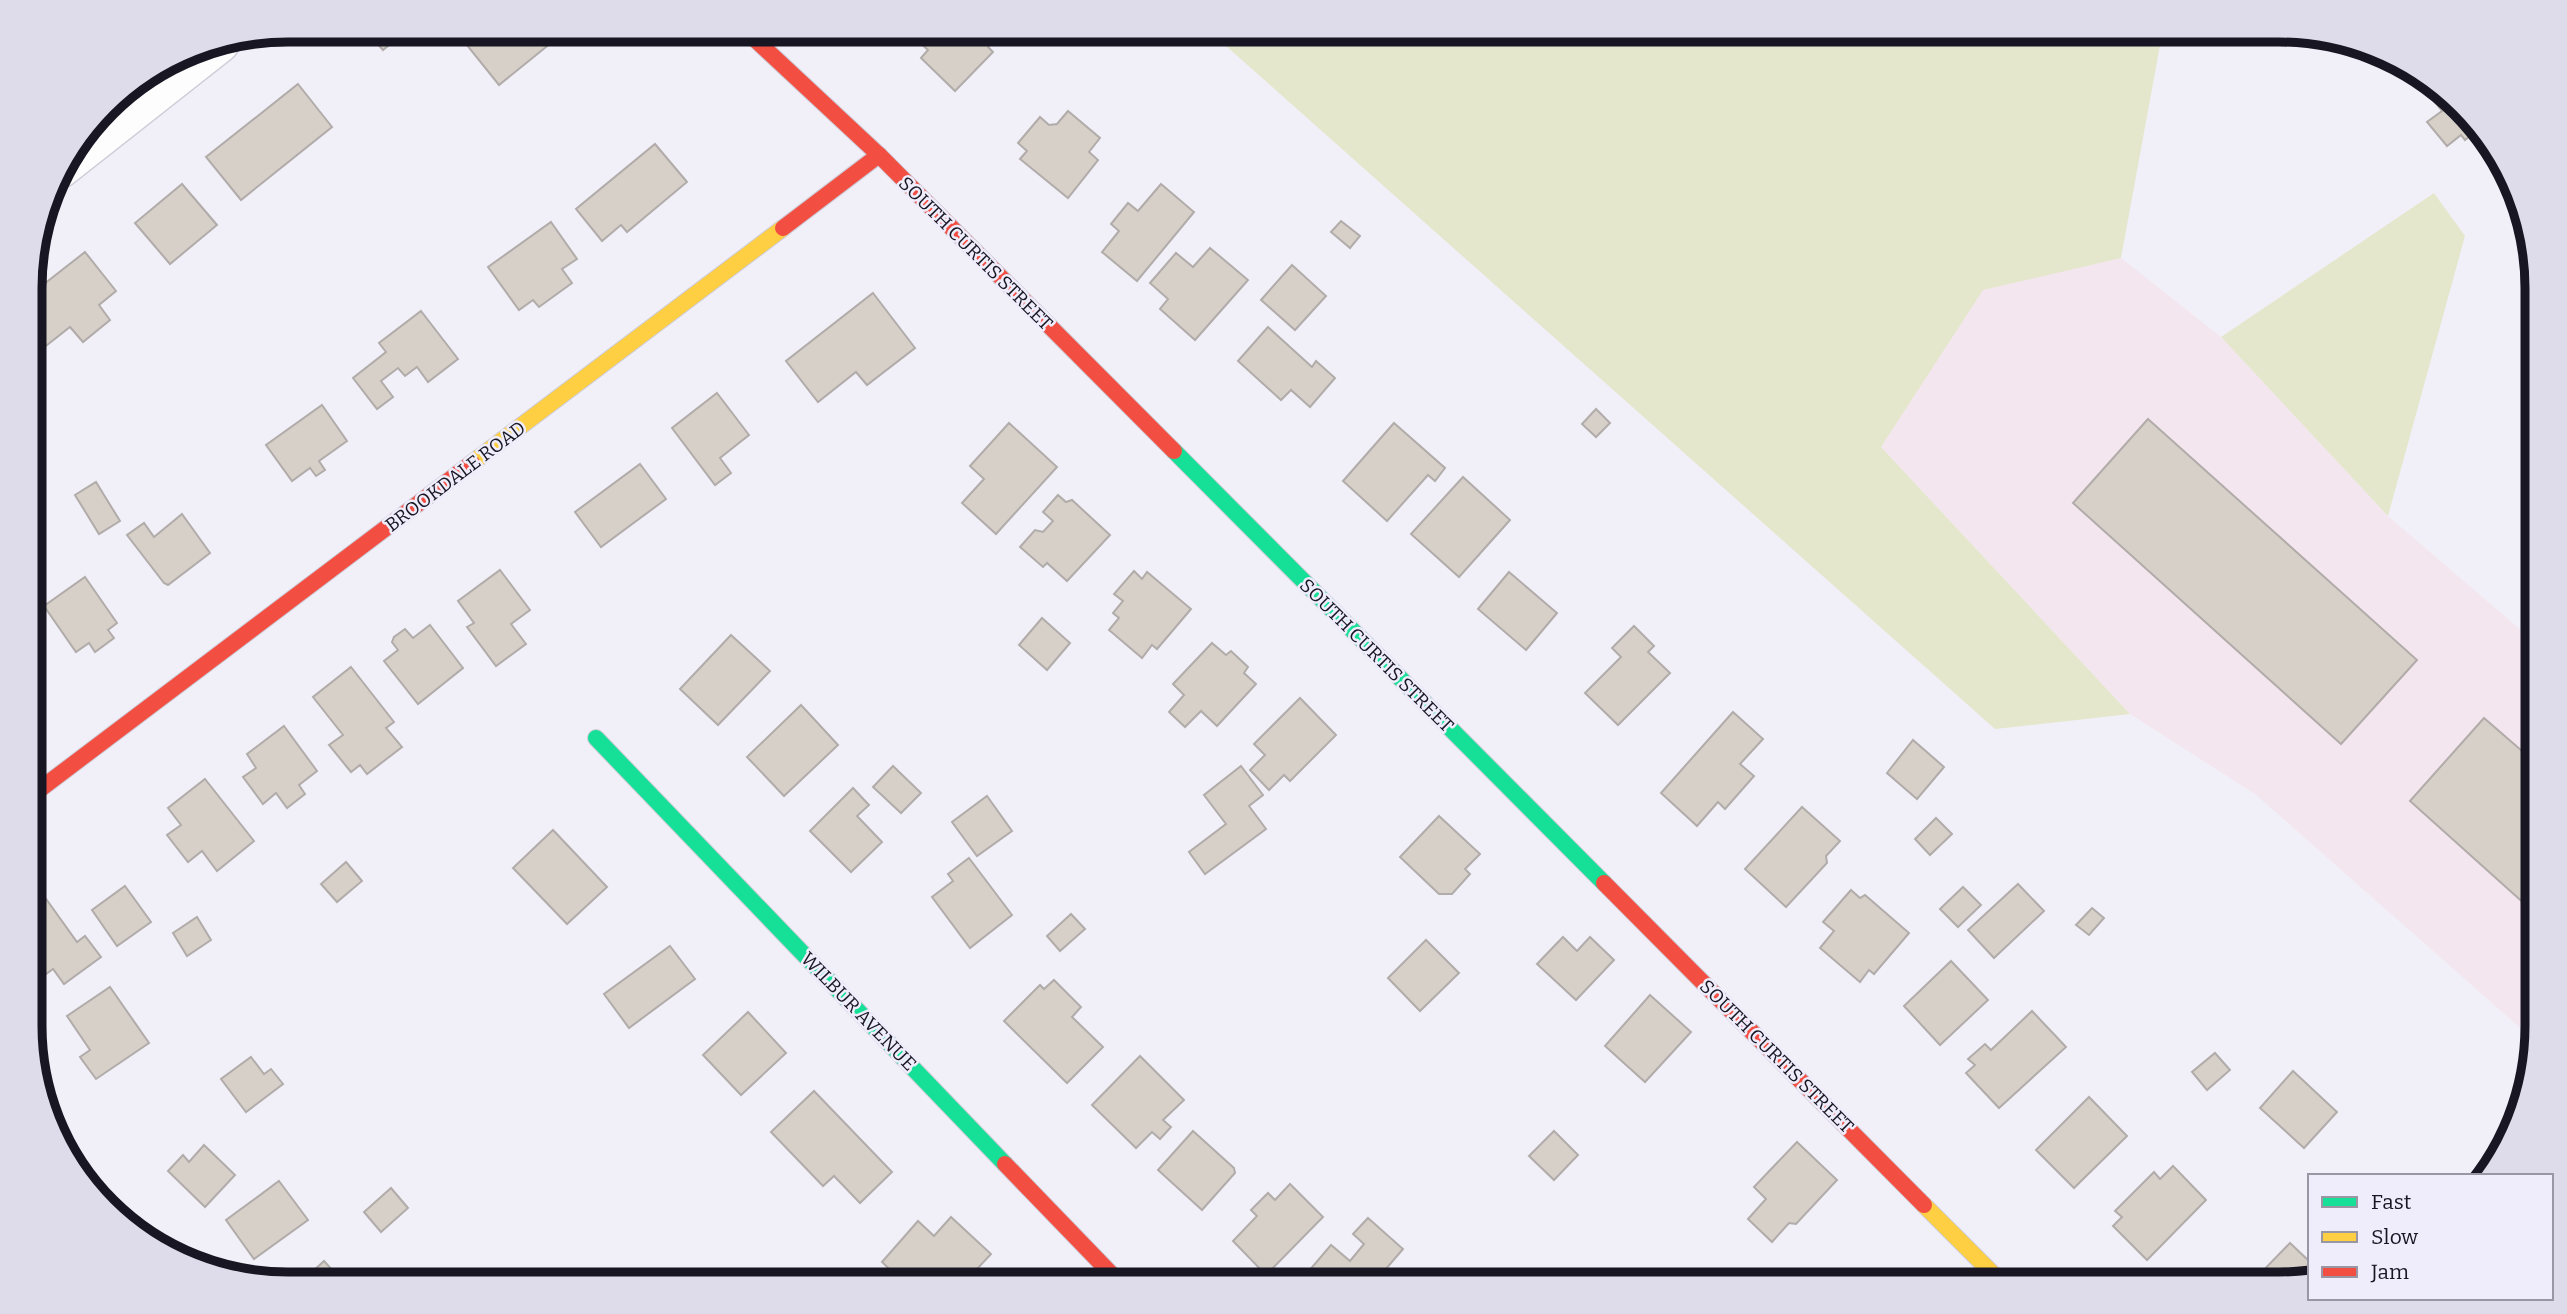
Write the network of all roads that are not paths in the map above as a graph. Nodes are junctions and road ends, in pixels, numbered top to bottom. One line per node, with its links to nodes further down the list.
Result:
1 (760, 43): 4 (street, SOUTH CURTIS STREET)
2 (200, 58): 3 (street)
3 (83, 151)
4 (879, 155): 6 (street, BROOKDALE ROAD); 7 (street, SOUTH CURTIS STREET)
5 (596, 738): 8 (street, WILBUR AVENUE)
6 (42, 788)
7 (1991, 1271)
8 (1109, 1272)

